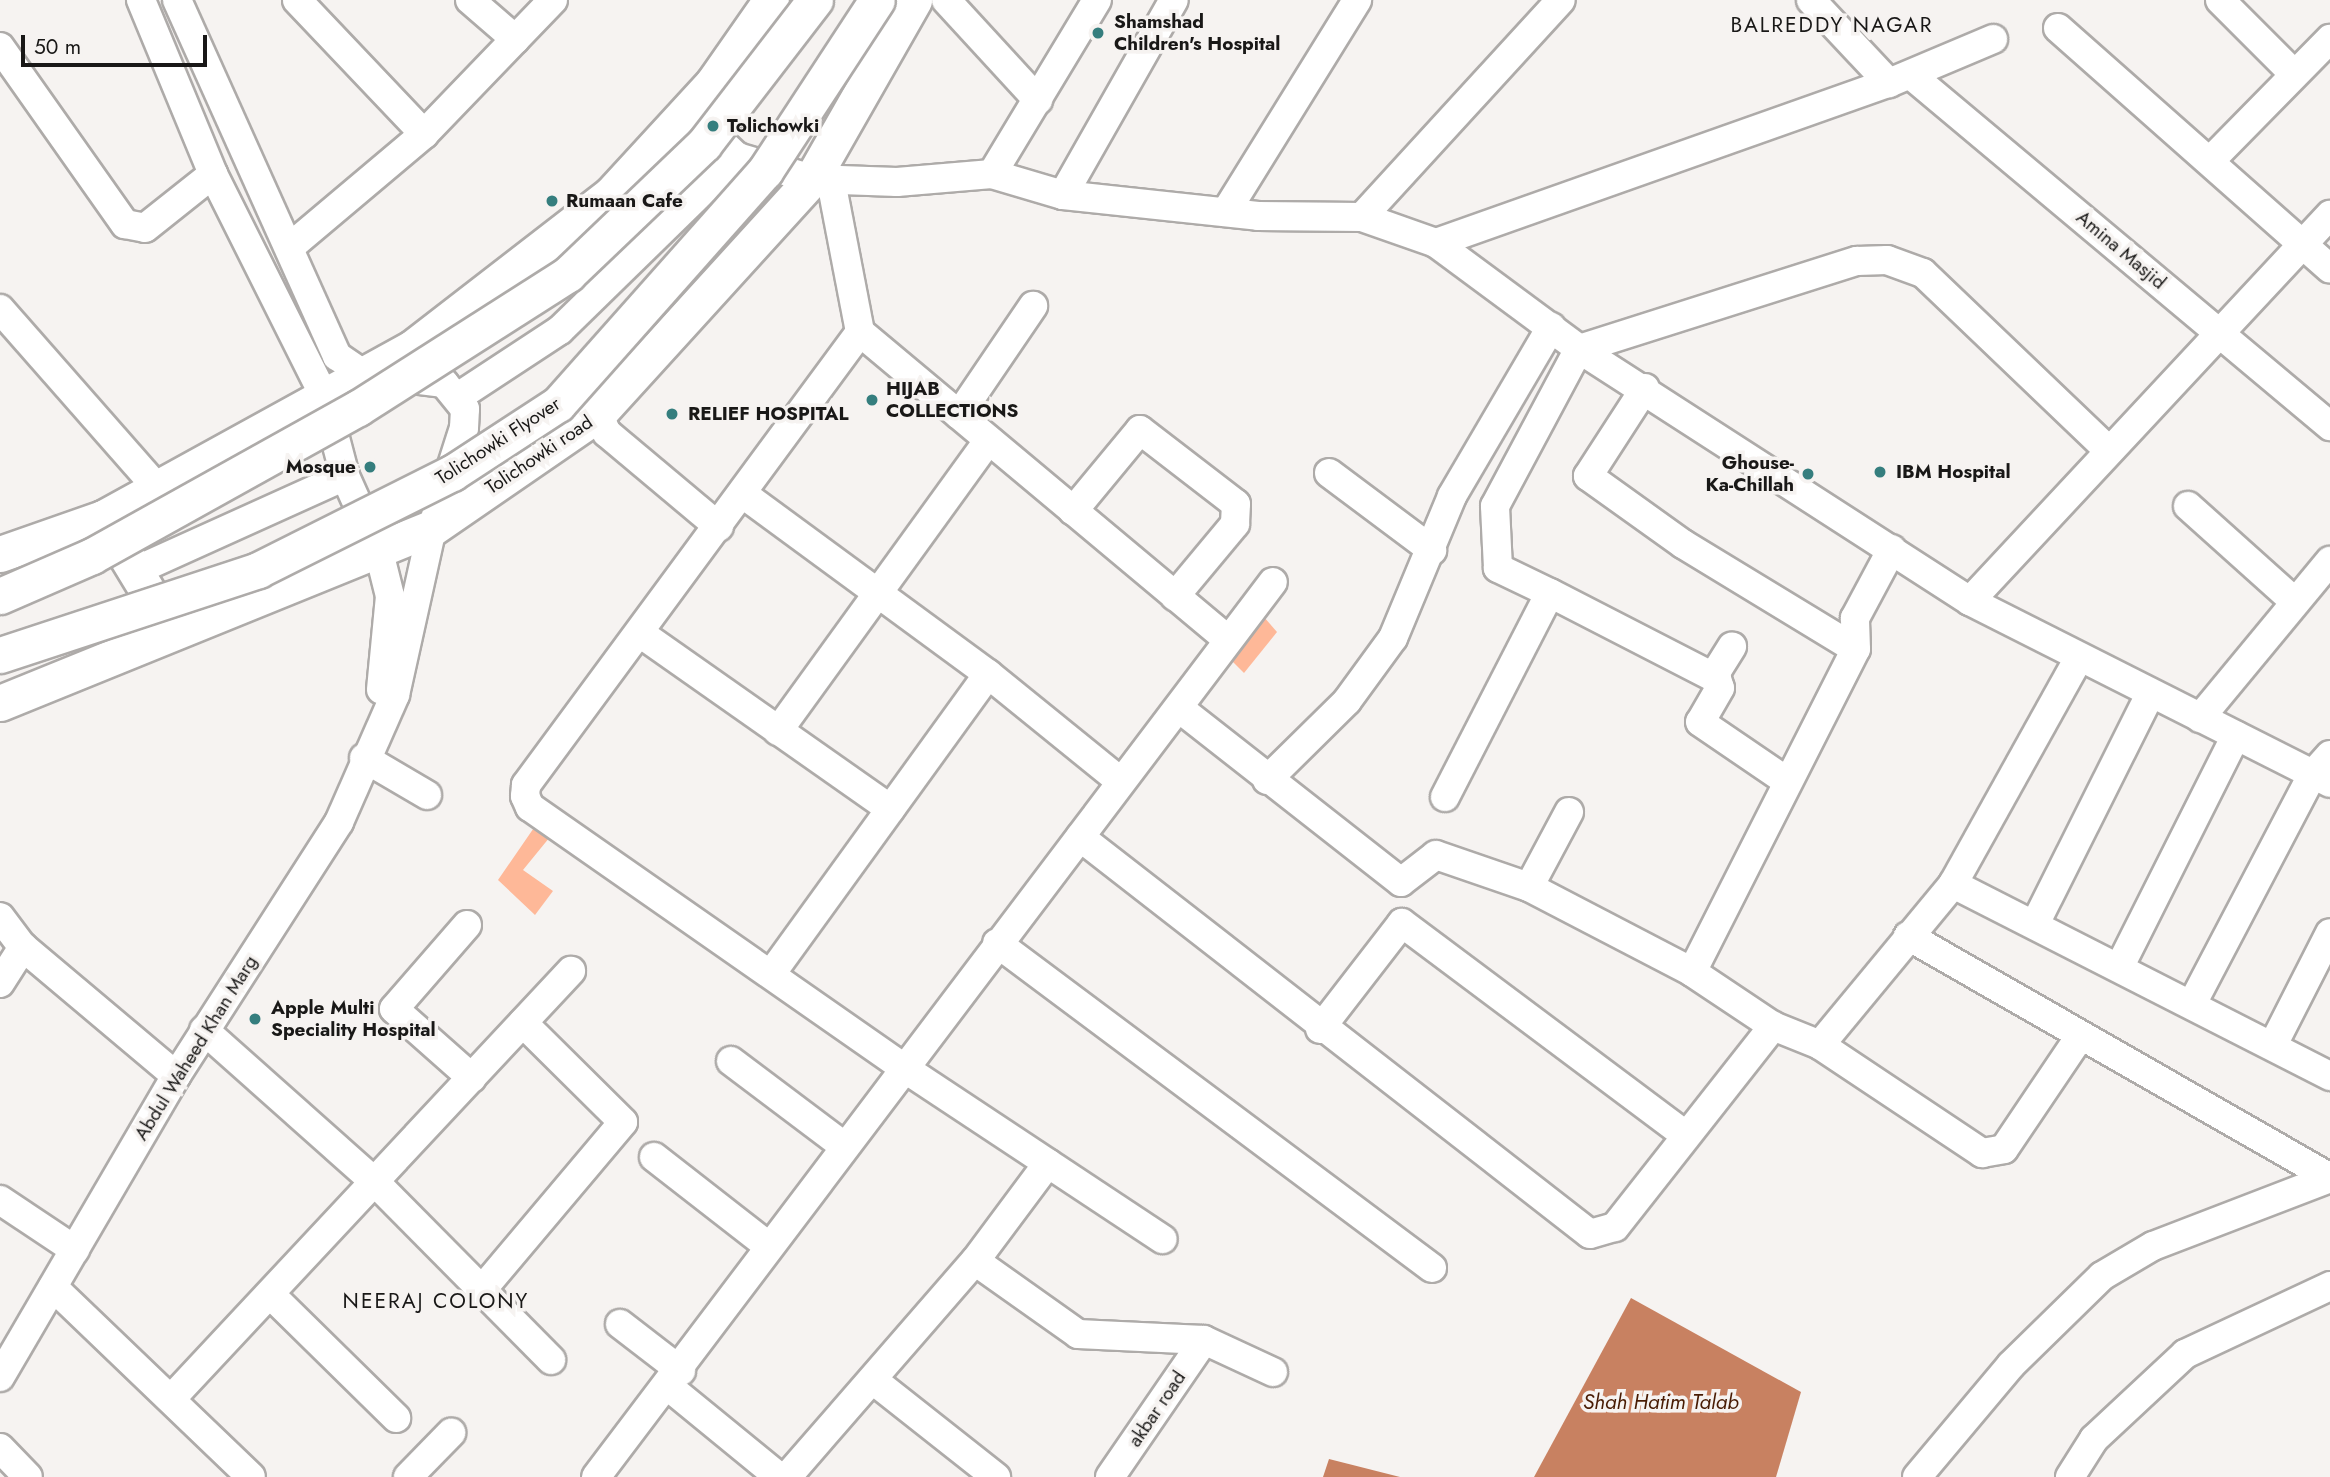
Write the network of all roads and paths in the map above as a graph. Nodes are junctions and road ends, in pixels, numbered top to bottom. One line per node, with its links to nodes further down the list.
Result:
1 (141, 0): 29 (street)
2 (177, 0): 38 (street)
3 (297, 0): 26 (street)
4 (470, 0): 18 (street)
5 (553, 0): 18 (street)
6 (771, 0): 25 (main road)
7 (815, 0): 73 (main road, bridge)
8 (877, 0): 82 (main road, Tolichowki Flyover, bridge)
9 (914, 0): 31 (main road, Tolichowki road)
10 (946, 0): 24 (street)
11 (1097, 0): 24 (street)
12 (1174, 0): 32 (street)
13 (1357, 0): 33 (street)
14 (1561, 0): 35 (street)
15 (1811, 0): 23 (street, Amina Masjid)
16 (2221, 0): 22 (street)
17 (2058, 28): 28 (street)
18 (515, 39): 26 (street)
19 (1993, 39): 23 (street)
20 (2330, 39): 22 (street)
21 (0, 47): 29 (street)
22 (2294, 74): 28 (street)
23 (1900, 79): 36 (street); 43 (street, Amina Masjid)
24 (1038, 100): 30 (street)
25 (688, 111): 27 (street); 46 (main road)
26 (424, 134): 38 (street)
27 (737, 157): 31 (street); 49 (street)
28 (2211, 160): 37 (street)
29 (214, 174): 48 (street)
30 (992, 174): 31 (street); 32 (street)
31 (821, 178): 44 (street); 50 (main road, Tolichowki road)
32 (1063, 195): 33 (street)
33 (1227, 209): 35 (street)
34 (2330, 215): 37 (street)
35 (1362, 217): 36 (street)
36 (1436, 243): 42 (street)
37 (2302, 246): 39 (street); 43 (street)
38 (290, 247): 46 (street)
39 (2330, 269)
40 (1033, 306): 51 (street)
41 (0, 309): 57 (street)
42 (1551, 327): 45 (street); 65 (street)
43 (2217, 330): 52 (street, Amina Masjid); 54 (street)
44 (860, 332): 51 (street); 58 (street)
45 (1579, 349): 47 (street); 54 (street); 71 (street)
46 (362, 373): 48 (main road); 49 (street)
47 (1645, 388): 64 (street); 81 (street)
48 (324, 396): 56 (street); 57 (main road)
49 (458, 397): 63 (street, Abdul Waheed Khan Marg)
50 (598, 414): 62 (street); 63 (main road, Tolichowki road)
51 (959, 415): 53 (street)
52 (2330, 426)
53 (989, 440): 60 (street); 72 (street)
54 (2108, 450): 75 (street)
55 (1329, 473): 65 (street)
56 (345, 476): 66 (street); 69 (street)
57 (157, 488): 61 (main road)
58 (743, 495): 62 (street); 72 (street)
59 (2188, 506): 76 (street)
60 (1073, 511): 74 (street); 74 (street)
61 (103, 518): 67 (main road); 69 (main road)
62 (719, 527): 78 (street)
63 (432, 528): 66 (main road, Tolichowki road); 89 (street, Abdul Waheed Khan Marg)
64 (1892, 549): 75 (street); 81 (street)
65 (1432, 550): 95 (street)
66 (379, 552): 77 (main road, Tolichowki road); 89 (street)
67 (0, 554)
68 (2330, 561): 76 (street)
69 (135, 571): 77 (main road)
70 (1273, 582): 79 (street)
71 (1550, 593): 85 (street); 99 (street)
72 (880, 594): 84 (street); 91 (street)
73 (0, 596)
74 (1175, 596): 79 (street)
75 (1970, 601): 83 (street)
76 (2294, 601): 90 (street)
77 (173, 633): 87 (main road, Tolichowki road)
78 (640, 634): 91 (street); 115 (street)
79 (1228, 640): 88 (street)
80 (1732, 647): 85 (street)
81 (1856, 649): 96 (street)
82 (0, 655)
83 (2077, 661): 86 (street); 103 (street)
84 (988, 674): 97 (street); 100 (street)
85 (1713, 677): 96 (street)
86 (2149, 696): 90 (street); 107 (street)
87 (0, 703)
88 (1179, 708): 95 (street); 97 (street)
89 (383, 716): 93 (street, Abdul Waheed Khan Marg)
90 (2200, 718): 92 (street)
91 (778, 731): 100 (street)
92 (2236, 735): 94 (street); 112 (street)
93 (364, 758): 98 (street); 121 (street, Abdul Waheed Khan Marg)
94 (2324, 771): 117 (street)
95 (1267, 780): 104 (street)
96 (1785, 780): 114 (street)
97 (1120, 781): 102 (street)
98 (427, 795)
99 (1445, 797)
100 (890, 809): 115 (street)
101 (1569, 812): 104 (street)
102 (1080, 837): 110 (street); 120 (street)
103 (1953, 884): 107 (street); 109 (street)
104 (1530, 887): 114 (street)
105 (0, 917): 111 (street)
106 (467, 925): 129 (street)
107 (2035, 925): 112 (street)
108 (2330, 933): 123 (street)
109 (1908, 936): 122 (street); 124 (street)
110 (997, 943): 126 (street); 141 (street)
111 (23, 947): 116 (street); 127 (street)
112 (2120, 966): 117 (street)
113 (571, 971): 118 (street)
114 (1692, 972): 119 (street)
115 (771, 974): 126 (street)
116 (0, 983)
117 (2193, 1002): 123 (street)
118 (523, 1023): 129 (street); 144 (street)
119 (1773, 1026): 124 (street); 130 (street)
120 (1320, 1029): 130 (street); 130 (street)
121 (204, 1030): 127 (street, Abdul Waheed Khan Marg); 135 (street)
122 (2079, 1038): 124 (street); 134 (street)
123 (2274, 1043): 128 (street)
124 (1820, 1045)
125 (731, 1061): 131 (street)
126 (904, 1068): 131 (street); 133 (street)
127 (176, 1076): 139 (street, Abdul Waheed Khan Marg)
128 (2330, 1076)
129 (472, 1078): 135 (street)
130 (1685, 1135)
131 (844, 1146): 138 (street)
132 (654, 1157): 138 (street)
133 (1048, 1163): 137 (street); 140 (street)
134 (2330, 1178): 165 (street)
135 (376, 1183): 144 (street); 145 (street)
136 (0, 1200): 139 (street)
137 (1162, 1239)
138 (767, 1245): 151 (street)
139 (75, 1250): 143 (street, Abdul Waheed Khan Marg)
140 (975, 1261): 147 (street); 152 (street)
141 (1432, 1268)
142 (2330, 1286): 166 (street)
143 (53, 1287): 150 (street, Abdul Waheed Khan Marg); 153 (street)
144 (480, 1292): 148 (street)
145 (270, 1294): 153 (street); 154 (street)
146 (620, 1324): 151 (street)
147 (1203, 1340): 149 (street); 164 (street, akbar road)
148 (551, 1360)
149 (1273, 1372)
150 (0, 1377)
151 (675, 1379): 160 (street); 161 (street)
152 (873, 1380): 162 (street); 163 (street)
153 (171, 1399): 158 (street)
154 (396, 1418)
155 (451, 1433): 159 (street)
156 (0, 1448): 157 (street)
157 (28, 1477)
158 (251, 1477)
159 (408, 1477)
160 (596, 1477)
161 (779, 1477)
162 (787, 1477)
163 (996, 1477)
164 (1110, 1477)
165 (1917, 1477)
166 (2070, 1477)

